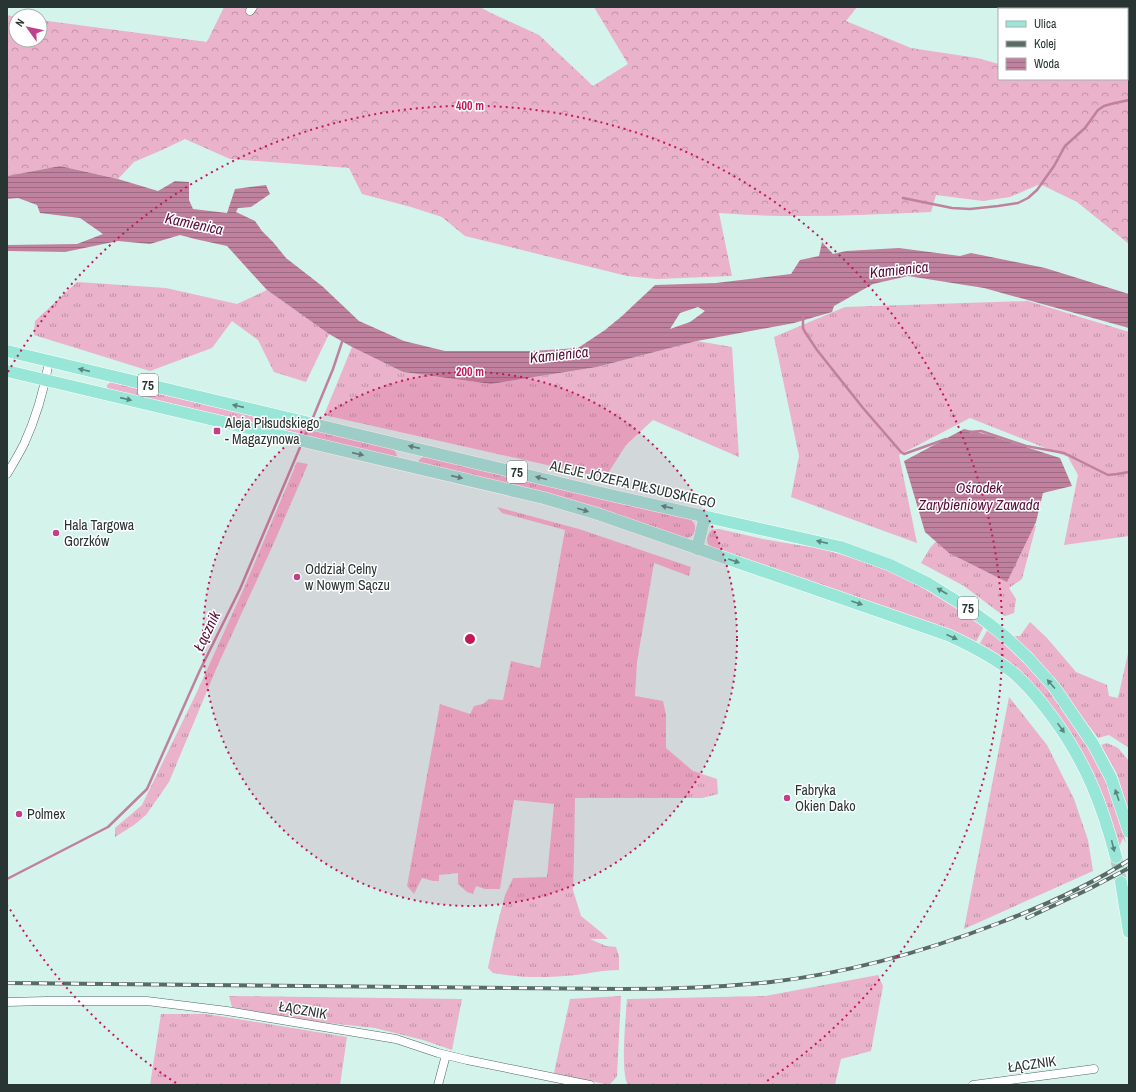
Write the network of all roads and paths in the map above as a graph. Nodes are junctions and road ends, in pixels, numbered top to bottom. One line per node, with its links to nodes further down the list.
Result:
1 (7, 351): 2 (main road, ALEJE JÓZEFA PIŁSUDSKIEGO / 75)
2 (49, 362): 4 (main road, ALEJE JÓZEFA PIŁSUDSKIEGO / 75, one-way to 2); 5 (street)
3 (7, 371): 5 (main road, 75)
4 (100, 374): 6 (main road); 8 (main road, ALEJE JÓZEFA PIŁSUDSKIEGO / 75, one-way to 4)
5 (46, 380): 6 (main road, 75); 7 (street)
6 (96, 392): 9 (main road, 75, one-way to 9)
7 (7, 474)
8 (705, 516): 9 (main road); 10 (main road, ALEJE JÓZEFA PIŁSUDSKIEGO / 75, one-way to 8)
9 (697, 549): 11 (main road, 75, one-way to 11)
10 (1129, 832)
11 (1116, 857)
12 (1120, 882): 13 (main road)
13 (1129, 932)
14 (7, 1002): 15 (street, ŁĄCZNIK)
15 (446, 1055): 17 (street); 18 (street, ŁĄCZNIK)
16 (1094, 1069): 19 (street, ŁĄCZNIK)
17 (438, 1085)
18 (590, 1085)
19 (973, 1085)

